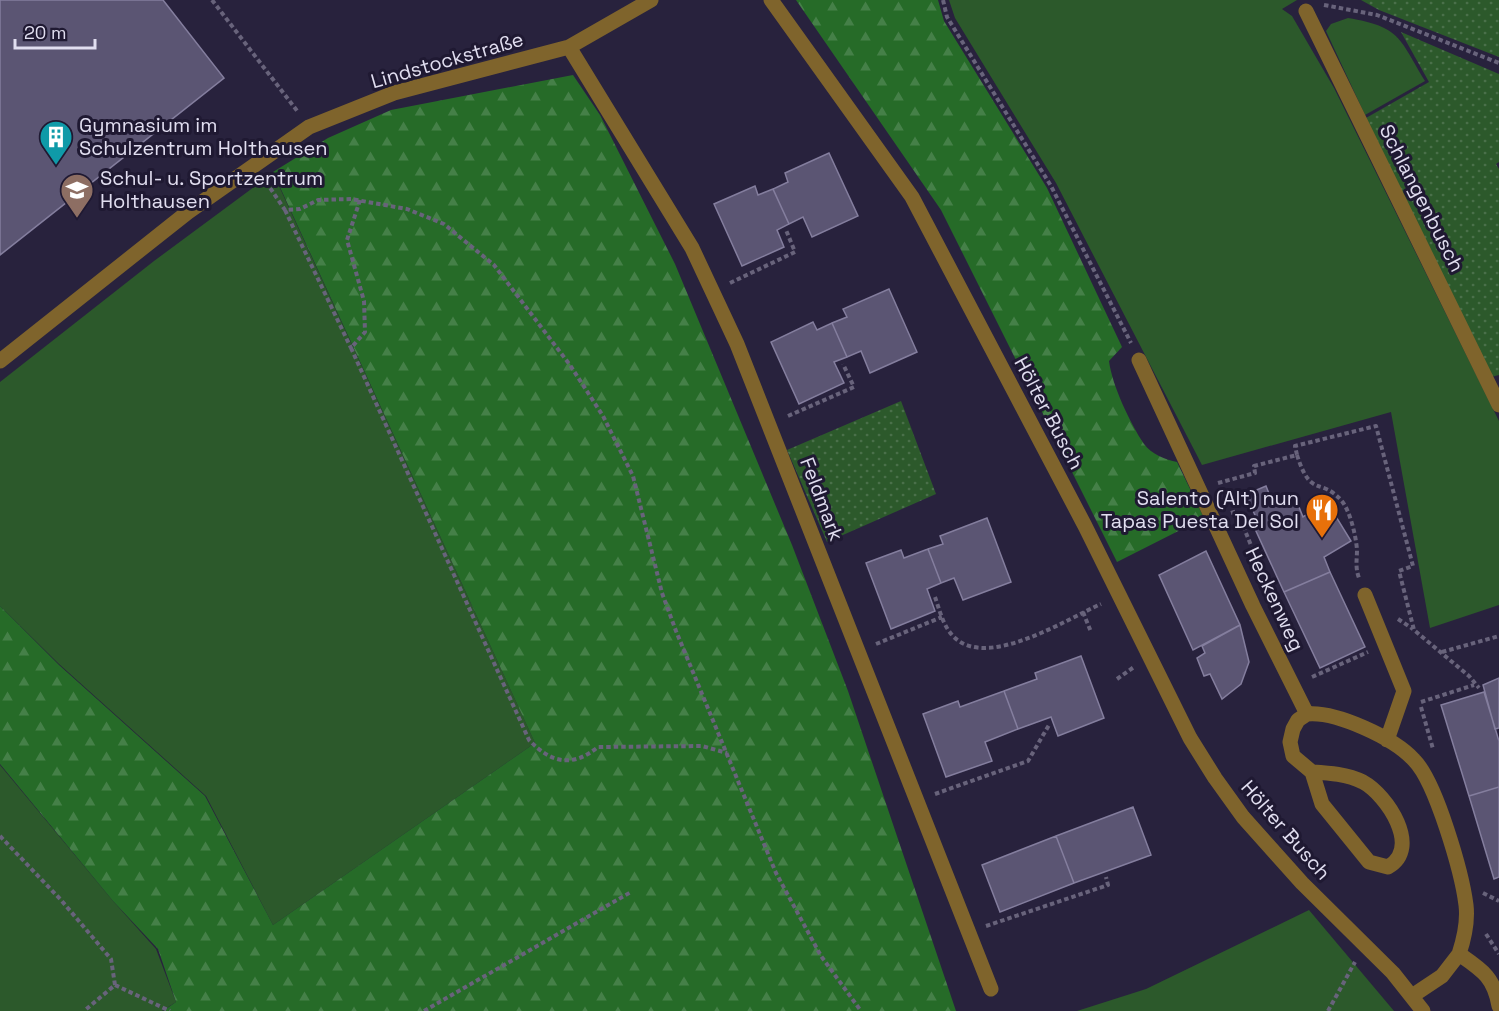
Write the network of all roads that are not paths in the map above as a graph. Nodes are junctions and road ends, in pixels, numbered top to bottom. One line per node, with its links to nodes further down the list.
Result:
1 (651, 0): 4 (street, Lindstockstraße)
2 (771, 0): 14 (street, Hölter Busch)
3 (1306, 11): 7 (street, Schlangenbusch)
4 (569, 47): 6 (street, Lindstockstraße); 13 (street, Feldmark)
5 (1139, 360): 9 (street, Heckenweg)
6 (0, 362)
7 (1499, 405)
8 (1365, 595): 10 (street)
9 (1307, 714): 10 (street); 11 (street)
10 (1387, 740): 12 (street)
11 (1312, 772): 11 (street)
12 (1459, 954): 14 (street); 15 (street)
13 (991, 989)
14 (1412, 996): 16 (street, Hölter Busch)
15 (1499, 1006)
16 (1423, 1011)

